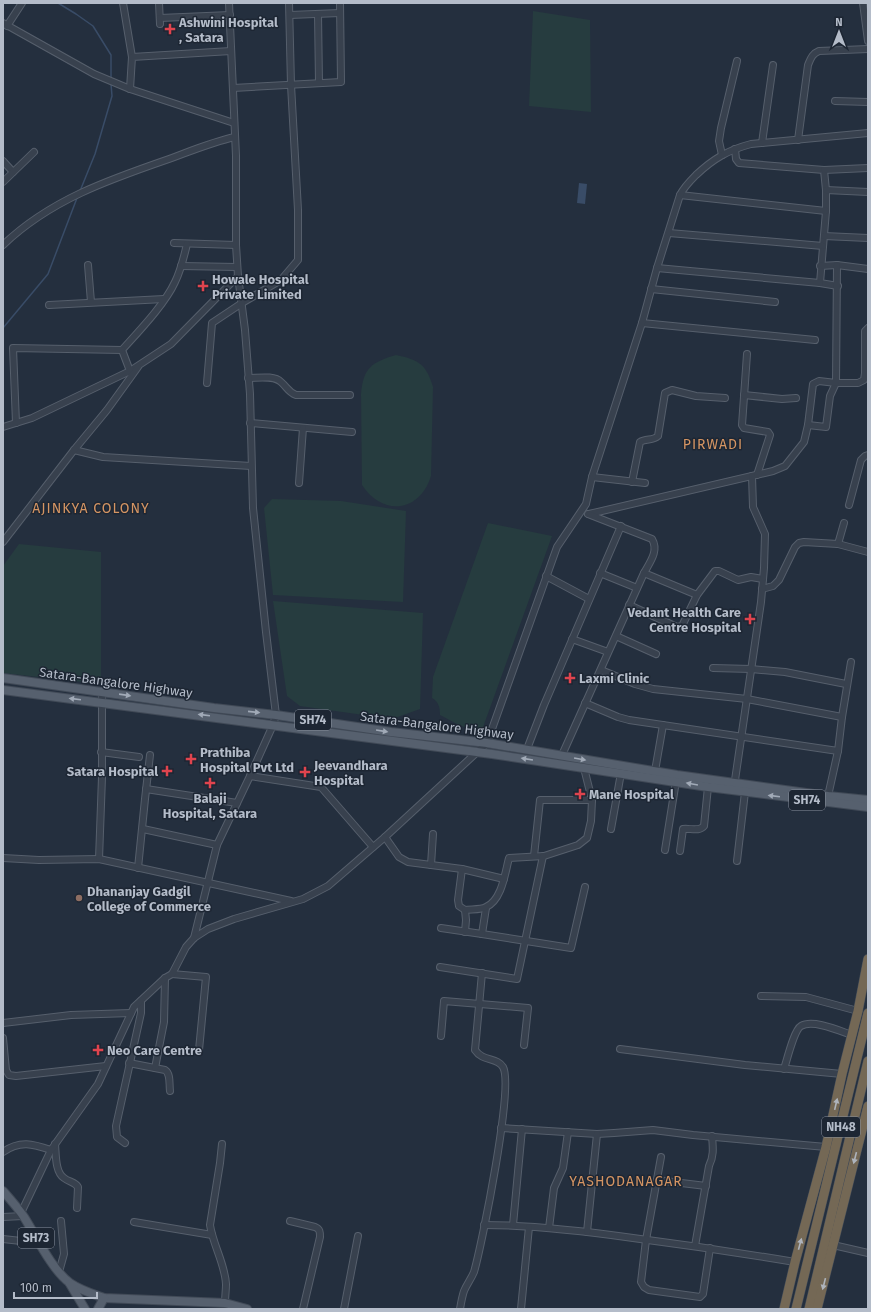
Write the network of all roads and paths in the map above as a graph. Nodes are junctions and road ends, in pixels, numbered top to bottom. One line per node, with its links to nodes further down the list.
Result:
1 (22, 3): 12 (street)
2 (123, 3): 16 (street)
3 (159, 3): 10 (street)
4 (229, 3): 10 (street)
5 (289, 3): 11 (street)
6 (340, 3): 8 (street)
7 (863, 3): 13 (street)
8 (340, 13): 9 (street); 19 (street)
9 (318, 14): 11 (street); 19 (street)
10 (230, 15): 15 (street)
11 (290, 16): 20 (street)
12 (5, 24): 22 (street)
13 (868, 41)
14 (868, 49): 28 (street)
15 (231, 51): 16 (street); 21 (street)
16 (132, 57): 22 (street)
17 (737, 61): 32 (street)
18 (773, 65): 29 (street)
19 (319, 83): 20 (street)
20 (291, 85): 21 (street); 64 (street)
21 (233, 88): 25 (street)
22 (130, 89): 25 (street)
23 (835, 100): 24 (street)
24 (868, 102)
25 (234, 123): 27 (street)
26 (868, 133): 28 (street)
27 (235, 137): 47 (street); 48 (street)
28 (798, 140): 29 (street)
29 (762, 143): 30 (street)
30 (735, 149): 32 (street); 35 (street)
31 (34, 152): 36 (street)
32 (722, 155): 40 (street)
33 (3, 161): 36 (street)
34 (868, 168): 35 (street)
35 (824, 170): 38 (street)
36 (14, 172): 37 (street)
37 (3, 182)
38 (826, 190): 39 (street); 41 (street)
39 (868, 192)
40 (680, 195): 41 (street); 42 (street)
41 (826, 211): 43 (street)
42 (669, 233): 49 (street); 55 (street)
43 (824, 236): 44 (street); 49 (street)
44 (868, 238)
45 (174, 244): 46 (street)
46 (187, 244): 48 (street); 52 (street)
47 (3, 245)
48 (236, 245): 54 (street)
49 (823, 246): 53 (street)
50 (88, 265): 62 (street)
51 (837, 265): 53 (street); 56 (street); 59 (street)
52 (181, 266): 54 (street); 61 (street)
53 (820, 266): 58 (street)
54 (237, 267): 57 (street)
55 (657, 268): 58 (street); 60 (street)
56 (868, 269)
57 (238, 276): 64 (street); 71 (street)
58 (820, 283): 59 (street)
59 (838, 286): 75 (street)
60 (651, 289): 63 (street); 66 (street)
61 (164, 299): 62 (street); 69 (street)
62 (91, 302): 65 (street)
63 (775, 302)
64 (242, 303): 73 (street); 74 (street)
65 (49, 305)
66 (642, 323): 68 (street); 90 (street)
67 (868, 328): 75 (street)
68 (815, 340)
69 (122, 350): 72 (street); 80 (street)
70 (747, 354): 77 (street)
71 (140, 364): 72 (street); 86 (street)
72 (130, 371): 80 (street)
73 (248, 378): 76 (street); 81 (street)
74 (207, 383)
75 (836, 383): 82 (street); 82 (street)
76 (350, 395)
77 (744, 395): 79 (street); 89 (street)
78 (725, 398): 91 (street)
79 (796, 398)
80 (16, 423): 83 (street)
81 (250, 423): 84 (street); 88 (street)
82 (808, 425): 89 (street)
83 (3, 427)
84 (303, 428): 85 (street); 92 (street)
85 (352, 432)
86 (74, 450): 88 (street); 99 (street)
87 (868, 455): 94 (street)
88 (251, 466): 126 (street)
89 (754, 475): 96 (street); 105 (street)
90 (592, 477): 91 (street); 95 (street)
91 (632, 482): 93 (street)
92 (300, 483)
93 (645, 483)
94 (849, 505)
95 (581, 511): 96 (street); 104 (street)
96 (589, 514): 98 (street)
97 (844, 523): 100 (street)
98 (620, 526): 102 (street); 103 (street)
99 (3, 542)
100 (838, 544): 101 (street); 107 (street)
101 (868, 552)
102 (600, 573): 106 (street); 109 (street)
103 (644, 573): 106 (street); 108 (street)
104 (546, 576): 109 (street); 131 (street)
105 (763, 579): 107 (street); 108 (street)
106 (637, 588): 110 (street)
107 (762, 589): 117 (street)
108 (697, 595): 110 (street)
109 (589, 599): 112 (street)
110 (629, 605): 111 (street)
111 (616, 636): 113 (street); 114 (street)
112 (572, 639): 113 (street); 132 (street)
113 (608, 652): 118 (street)
114 (656, 654)
115 (851, 662): 120 (street)
116 (713, 668): 117 (street)
117 (751, 669): 120 (street); 123 (street)
118 (601, 670): 123 (street); 125 (street)
119 (3, 678): 122 (main road, Satara-Bangalore Highway / SH74)
120 (846, 684): 127 (street)
121 (3, 690): 124 (main road, Satara-Bangalore Highway / SH74, one-way to 121)
122 (102, 692): 124 (street); 126 (main road, Satara-Bangalore Highway / SH74, one-way to 126)
123 (747, 699): 127 (street); 130 (street)
124 (102, 702): 128 (main road, Satara-Bangalore Highway / SH74, one-way to 124); 134 (street)
125 (585, 703): 129 (street); 137 (street)
126 (276, 715): 128 (street); 131 (main road, Satara-Bangalore Highway / SH74, one-way to 131)
127 (842, 717): 133 (street)
128 (273, 725): 135 (main road, Satara-Bangalore Highway / SH74); 142 (street)
129 (663, 725): 130 (street); 140 (street)
130 (742, 737): 133 (street); 145 (street)
131 (488, 743): 132 (main road, Satara-Bangalore Highway / SH74); 135 (street)
132 (527, 749): 137 (main road, Satara-Bangalore Highway / SH74)
133 (838, 751): 148 (street)
134 (101, 752): 138 (street); 164 (street)
135 (478, 752): 139 (main road, Satara-Bangalore Highway / SH74, one-way to 135); 156 (street)
136 (150, 755): 146 (street)
137 (562, 756): 140 (main road, Satara-Bangalore Highway / SH74, one-way to 140)
138 (139, 757)
139 (584, 768): 141 (main road, Satara-Bangalore Highway / SH74); 149 (street)
140 (655, 771): 145 (main road, Satara-Bangalore Highway / SH74)
141 (621, 773): 143 (main road, Satara-Bangalore Highway / SH74); 154 (street)
142 (250, 776): 151 (street); 158 (street)
143 (676, 781): 144 (main road, Satara-Bangalore Highway / SH74, one-way to 143); 159 (street)
144 (708, 787): 145 (main road, Satara-Bangalore Highway / SH74); 160 (street)
145 (734, 787): 147 (main road, Satara-Bangalore Highway / SH74); 148 (main road, Satara-Bangalore Highway / SH74)
146 (146, 789): 151 (street); 153 (street)
147 (745, 792): 152 (main road, Satara-Bangalore Highway / SH74, one-way to 147); 165 (street)
148 (828, 796): 150 (main road, Satara-Bangalore Highway / SH74)
149 (592, 800): 161 (street); 162 (street)
150 (868, 800)
151 (237, 803): 157 (street)
152 (868, 807)
153 (143, 829): 157 (street); 167 (street)
154 (611, 829)
155 (433, 834): 166 (street)
156 (385, 836): 158 (street); 166 (street)
157 (218, 845): 170 (street)
158 (373, 847): 172 (street)
159 (664, 850)
160 (680, 851)
161 (534, 856): 162 (street); 169 (street)
162 (543, 856): 179 (street)
163 (3, 858): 164 (street)
164 (99, 859): 167 (street)
165 (737, 861)
166 (431, 865): 168 (street)
167 (138, 868): 170 (street)
168 (462, 869): 169 (street); 174 (street)
169 (504, 879): 173 (street)
170 (208, 883): 172 (street); 178 (street)
171 (584, 887): 179 (street)
172 (292, 902): 178 (street)
173 (486, 908): 174 (street); 177 (street)
174 (465, 910): 176 (street)
175 (441, 928): 176 (street)
176 (465, 932): 177 (street)
177 (482, 934): 179 (street)
178 (194, 938): 183 (street)
179 (525, 941): 182 (street)
180 (868, 959): 188 (highway)
181 (440, 967): 182 (street)
182 (482, 973): 187 (street)
183 (172, 974): 184 (street); 197 (street)
184 (165, 978): 186 (street); 202 (street)
185 (762, 996): 188 (street)
186 (141, 1001): 189 (street); 200 (street)
187 (479, 1003): 193 (street); 195 (street); 207 (street)
188 (858, 1011): 192 (highway)
189 (131, 1013): 191 (street); 201 (street)
190 (868, 1013): 255 (highway, NH48)
191 (3, 1023)
192 (852, 1035): 203 (street); 204 (highway)
193 (441, 1036)
194 (3, 1038): 199 (street)
195 (524, 1045)
196 (620, 1049): 203 (street)
197 (199, 1050)
198 (868, 1061): 256 (highway, NH48)
199 (4, 1062): 201 (street)
200 (129, 1063): 202 (street); 212 (street)
201 (106, 1066): 213 (street)
202 (155, 1068): 205 (street)
203 (784, 1069): 204 (street)
204 (842, 1074): 215 (highway, one-way to 204)
205 (170, 1091)
206 (868, 1106): 238 (highway, one-way to 238)
207 (502, 1128): 208 (street); 229 (street)
208 (522, 1129): 209 (street); 228 (street)
209 (568, 1132): 210 (street); 231 (street)
210 (596, 1134): 211 (street); 232 (street)
211 (712, 1136): 215 (street); 220 (street)
212 (125, 1143)
213 (55, 1144): 216 (street); 222 (street)
214 (222, 1144): 233 (street)
215 (826, 1147): 242 (highway, one-way to 215)
216 (51, 1150): 217 (street); 223 (street)
217 (3, 1152)
218 (661, 1157): 219 (street)
219 (657, 1180): 220 (street); 236 (street)
220 (706, 1186): 239 (street)
221 (3, 1191): 223 (main road, SH73)
222 (77, 1208)
223 (22, 1214): 224 (street); 237 (main road, SH73)
224 (3, 1217)
225 (61, 1221): 243 (street)
226 (290, 1221): 250 (street)
227 (134, 1222): 233 (street)
228 (513, 1225): 229 (street); 230 (street)
229 (484, 1226): 252 (street)
230 (529, 1227): 231 (street); 253 (street)
231 (549, 1228): 232 (street)
232 (587, 1232): 236 (street)
233 (212, 1235): 246 (street)
234 (358, 1236): 251 (street)
235 (3, 1239): 237 (street)
236 (646, 1240): 239 (street); 240 (street)
237 (38, 1242): 243 (main road, SH73)
238 (833, 1245): 241 (street); 257 (highway, one-way to 257)
239 (695, 1246): 240 (street)
240 (710, 1248): 242 (street)
241 (868, 1253)
242 (795, 1262): 254 (highway)
243 (58, 1272): 244 (main road, SH73)
244 (70, 1283): 245 (main road, SH73); 247 (main road)
245 (104, 1298): 246 (main road, SH73); 248 (main road)
246 (225, 1303): 249 (main road, SH73)
247 (84, 1309)
248 (98, 1309)
249 (247, 1309)
250 (303, 1309)
251 (344, 1309)
252 (460, 1309)
253 (522, 1309)
254 (784, 1309)
255 (796, 1309)
256 (809, 1309)
257 (817, 1309)

